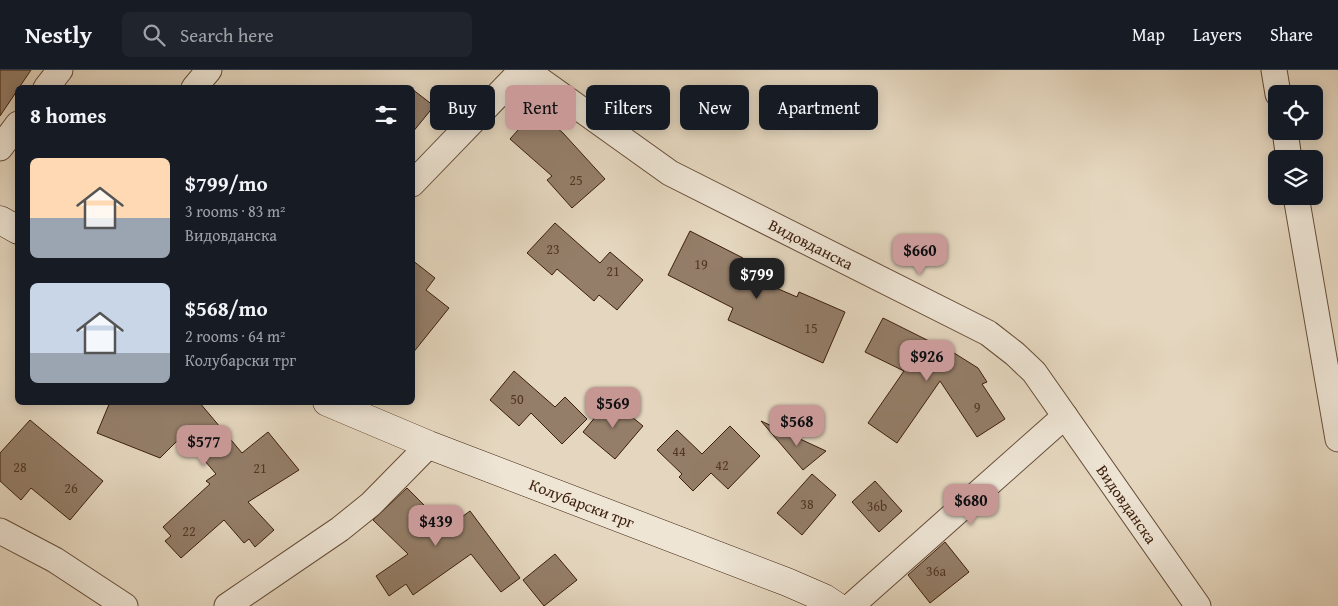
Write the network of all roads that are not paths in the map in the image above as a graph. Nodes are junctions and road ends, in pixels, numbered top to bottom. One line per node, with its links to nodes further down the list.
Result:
1 (60, 70): 6 (street)
2 (209, 70): 7 (street)
3 (522, 70): 11 (street)
4 (526, 70): 16 (street, Видовданска)
5 (1274, 70): 8 (street)
6 (48, 85)
7 (196, 85)
8 (1276, 85)
9 (15, 128): 10 (street)
10 (0, 148)
11 (415, 181)
12 (1298, 205): 17 (street)
13 (0, 220): 14 (street)
14 (15, 228)
15 (333, 405): 18 (street, Колубарски трг)
16 (1065, 416): 23 (street); 24 (street, Видовданска)
17 (1338, 439)
18 (429, 445): 21 (street); 22 (street, Колубарски трг)
19 (0, 531): 20 (street)
20 (125, 606)
21 (227, 606)
22 (836, 606)
23 (851, 606)
24 (1198, 606)

